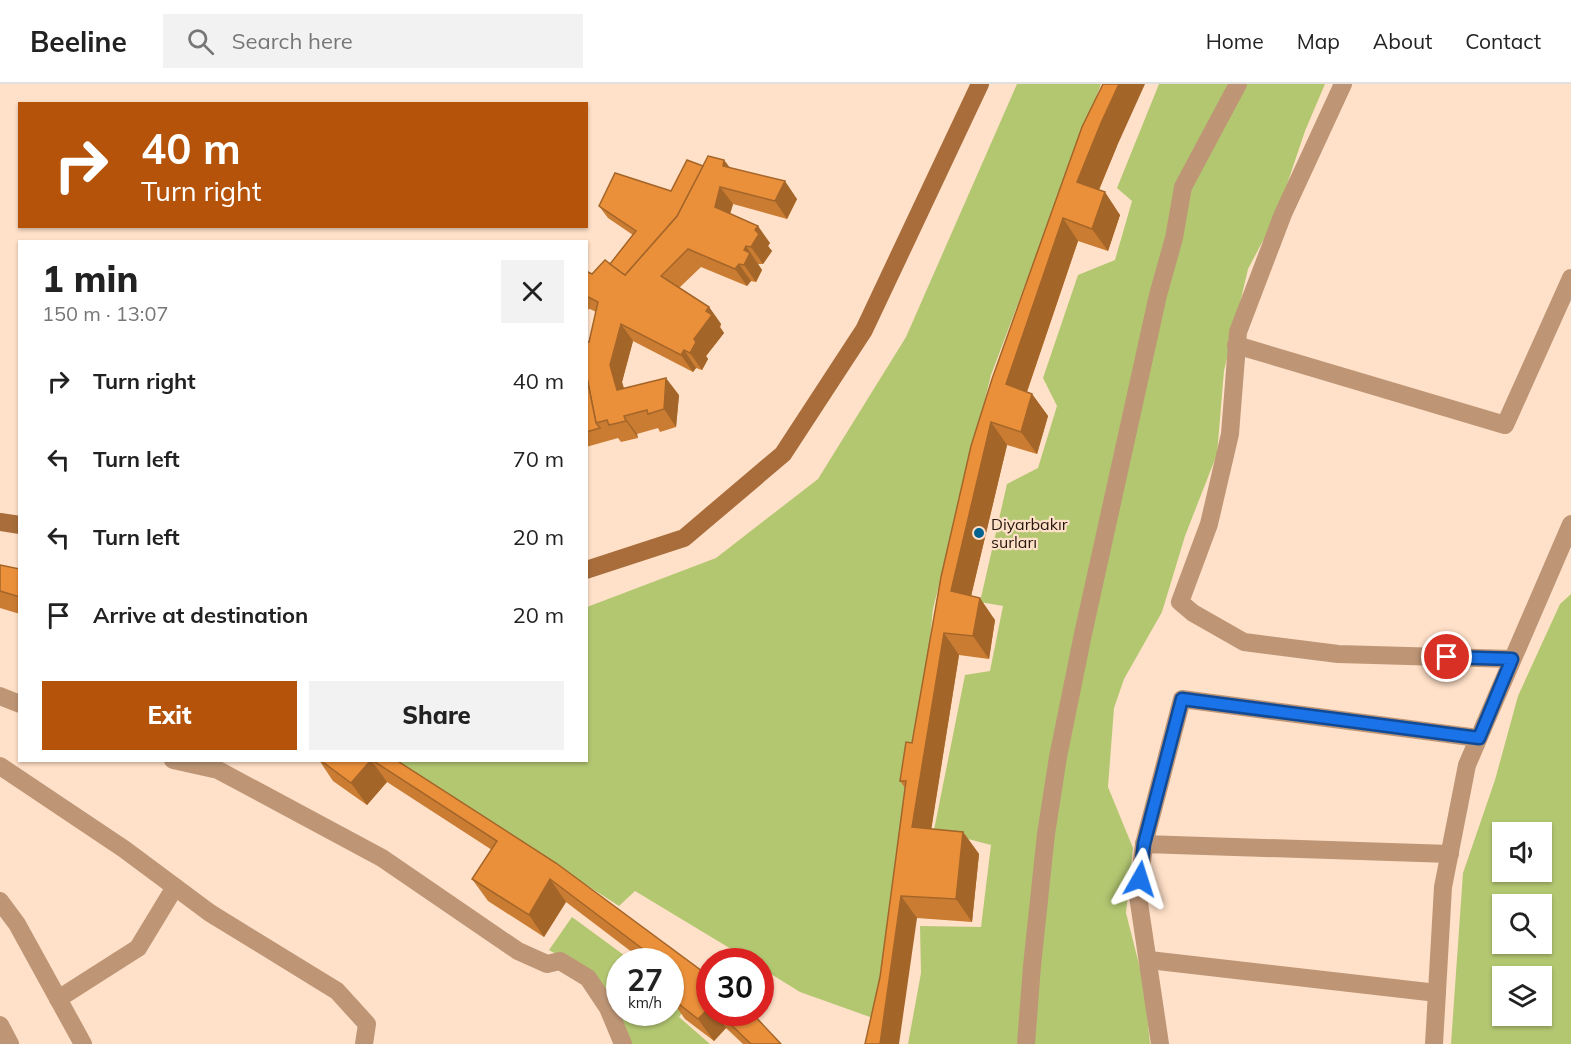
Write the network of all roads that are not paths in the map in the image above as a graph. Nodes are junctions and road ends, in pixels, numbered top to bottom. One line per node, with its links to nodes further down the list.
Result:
1 (980, 84): 9 (street)
2 (1238, 84): 28 (street)
3 (1343, 84): 5 (street)
4 (1571, 278): 5 (street)
5 (1236, 345): 10 (street)
6 (0, 522): 7 (street)
7 (18, 525)
8 (1570, 526): 10 (street)
9 (588, 569)
10 (1512, 659): 13 (street)
11 (0, 696): 12 (street)
12 (18, 703)
13 (1479, 738): 16 (street); 17 (street)
14 (182, 762): 27 (street)
15 (0, 766): 18 (street)
16 (1144, 844): 17 (street); 20 (street)
17 (1450, 854): 21 (street)
18 (175, 887): 22 (street); 26 (street)
19 (0, 901): 22 (street)
20 (1149, 960): 21 (street); 29 (street)
21 (1437, 993): 30 (street)
22 (58, 999): 25 (street)
23 (0, 1025): 24 (street)
24 (10, 1044)
25 (83, 1044)
26 (364, 1044)
27 (623, 1044)
28 (1026, 1044)
29 (1160, 1044)
30 (1434, 1044)

